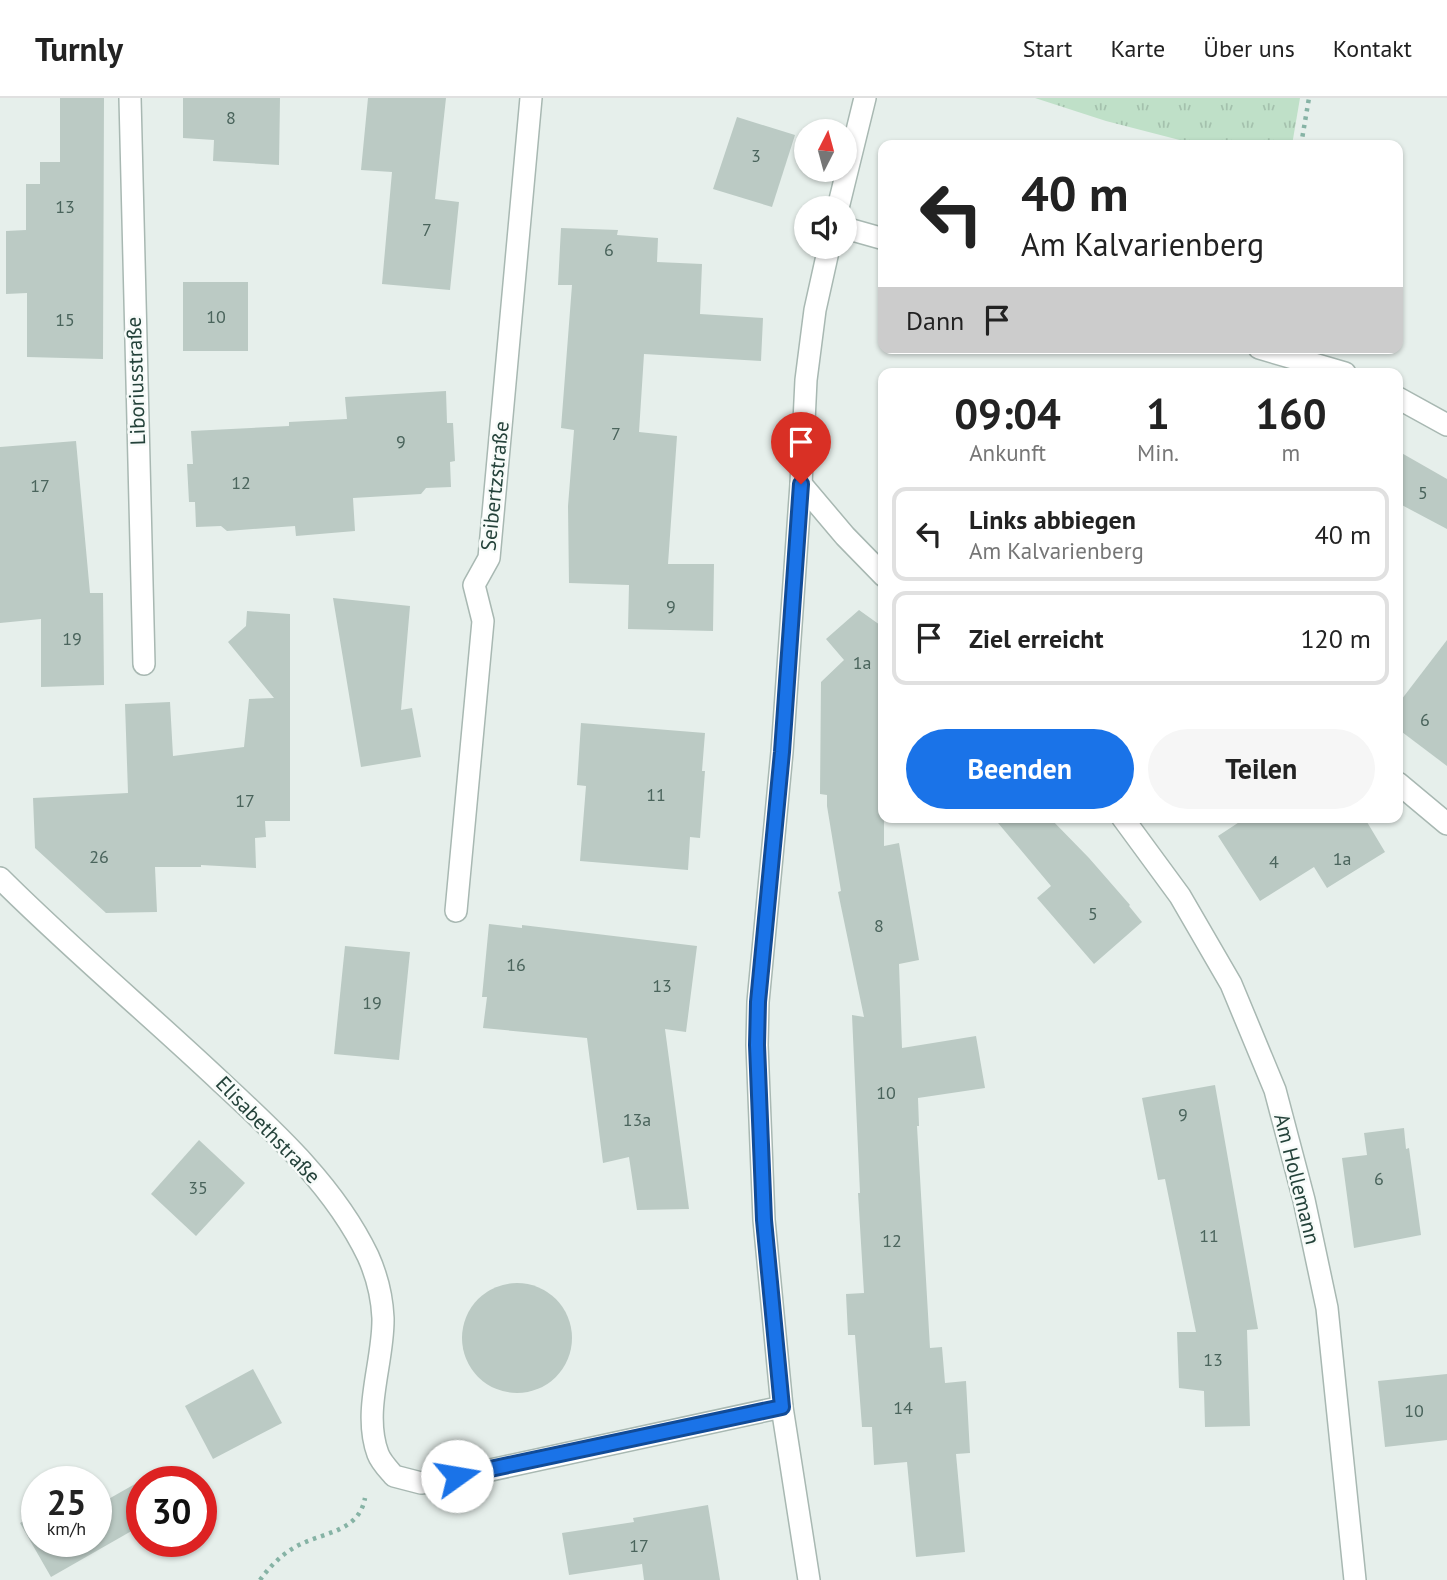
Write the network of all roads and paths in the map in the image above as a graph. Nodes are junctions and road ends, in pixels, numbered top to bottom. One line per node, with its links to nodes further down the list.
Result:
1 (130, 98): 16 (street, Liboriusstraße)
2 (531, 98): 21 (street, Seibertzstraße)
3 (866, 98): 6 (street)
4 (1308, 98): 5 (path)
5 (1302, 140)
6 (841, 196)
7 (857, 231): 8 (street)
8 (878, 237)
9 (826, 259): 14 (street)
10 (1280, 354): 11 (street)
11 (1328, 368)
12 (1403, 401): 13 (street)
13 (1447, 425)
14 (801, 484): 15 (street); 22 (street)
15 (878, 569)
16 (144, 664)
17 (1403, 787): 19 (street)
18 (1126, 823): 26 (street, Am Hollemann)
19 (1447, 824)
20 (0, 878): 22 (street, Elisabethstraße)
21 (456, 911)
22 (782, 1407): 25 (street)
23 (366, 1495): 24 (path)
24 (260, 1580)
25 (809, 1580)
26 (1355, 1580)

